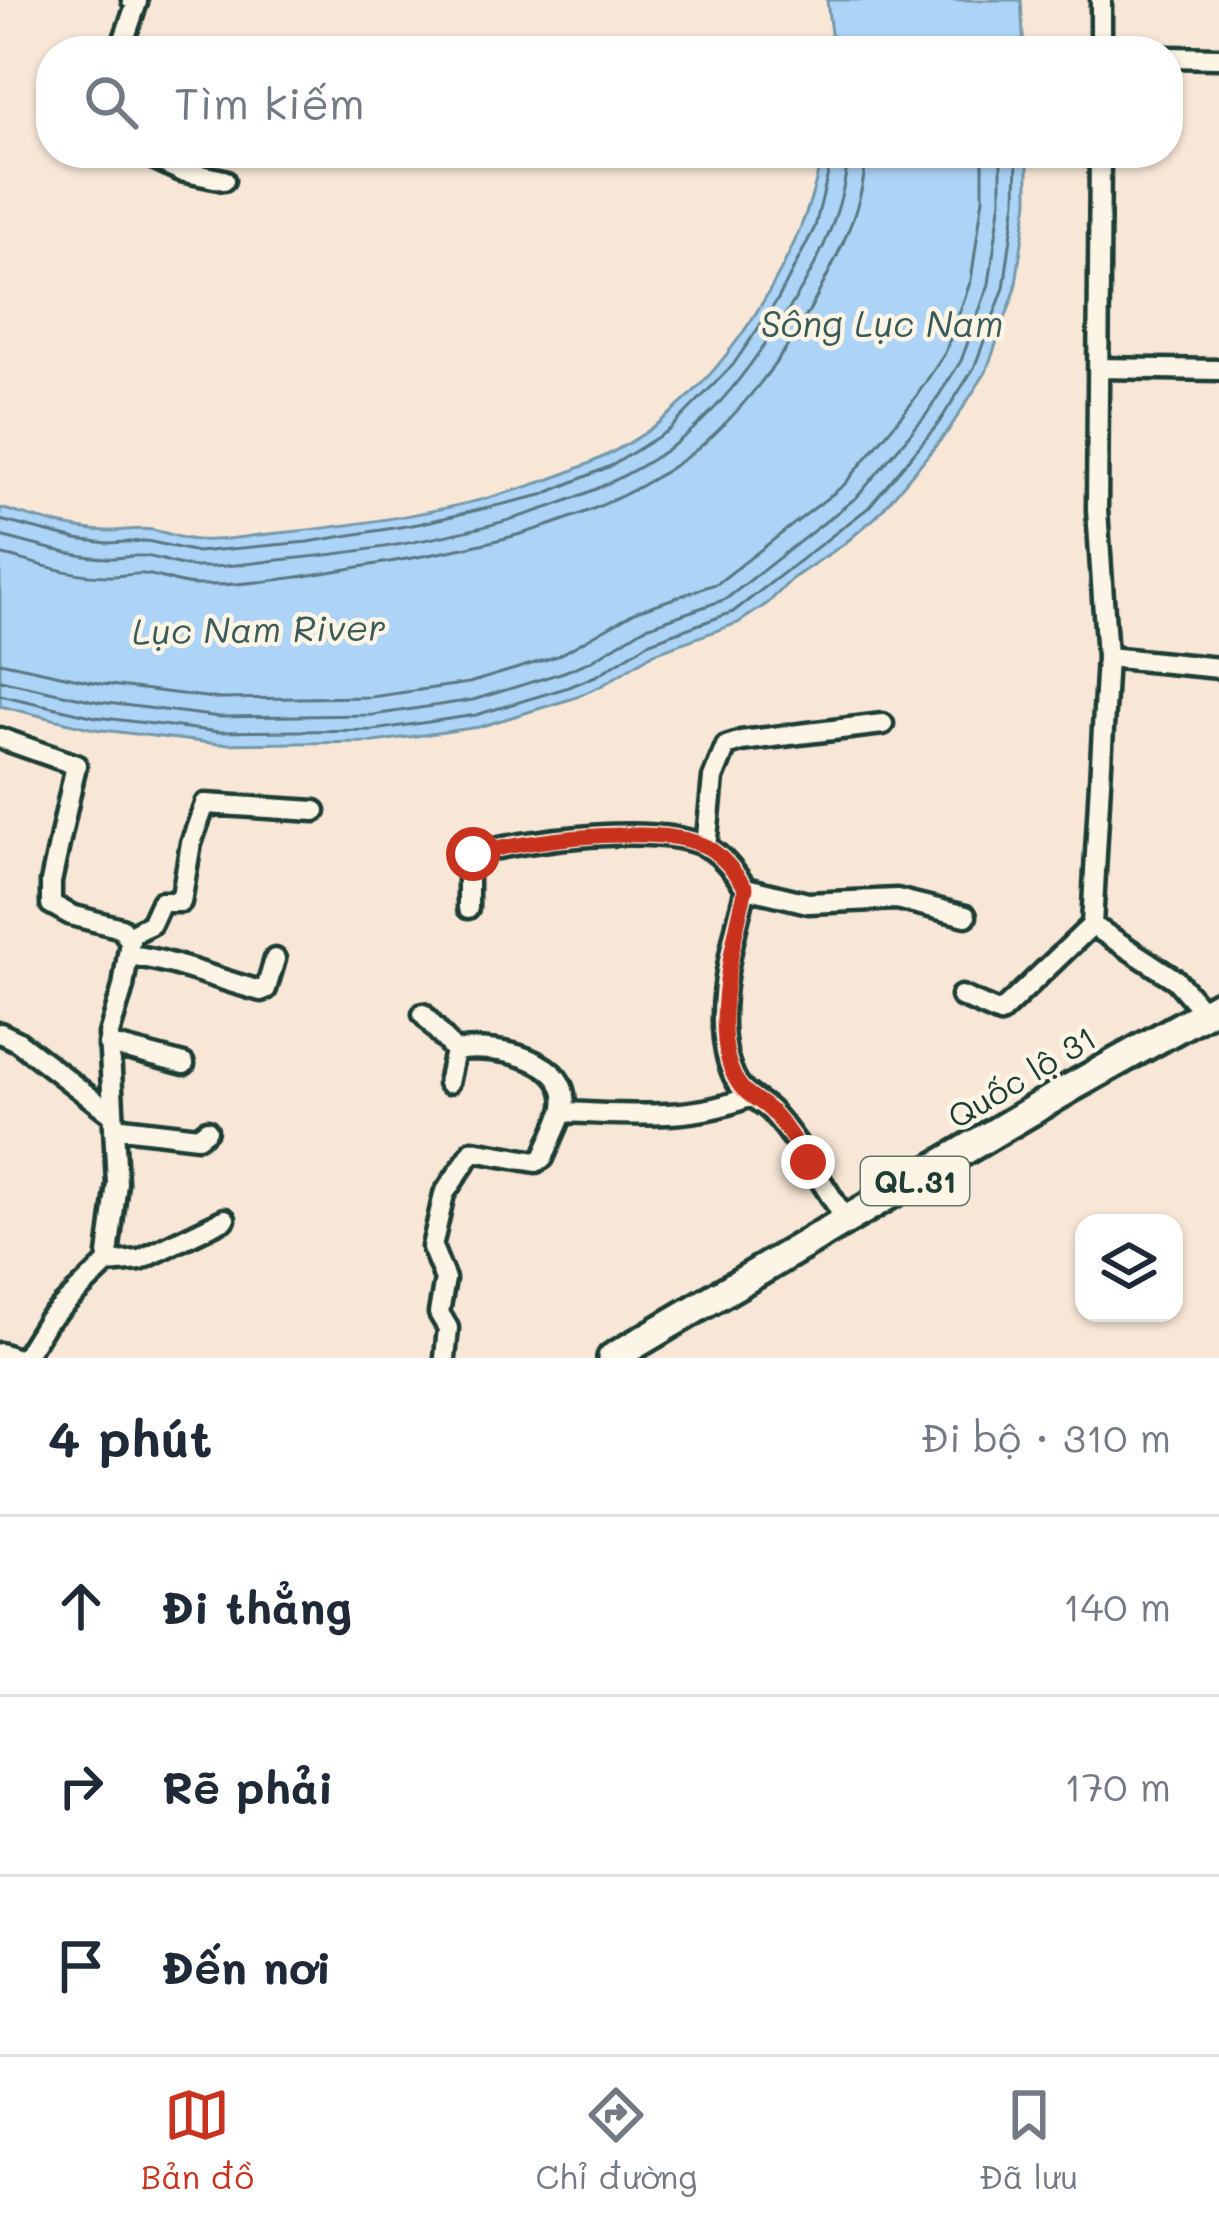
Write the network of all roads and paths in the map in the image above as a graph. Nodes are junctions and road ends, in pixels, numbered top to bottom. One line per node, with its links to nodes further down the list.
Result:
1 (132, 0): 3 (street)
2 (1101, 0): 4 (street)
3 (125, 36)
4 (1101, 36)
5 (1183, 57): 6 (street)
6 (1219, 58)
7 (174, 168): 9 (street)
8 (1100, 168): 10 (street)
9 (224, 179)
10 (1100, 368): 11 (street); 12 (street)
11 (1219, 370)
12 (1107, 657): 13 (street); 21 (street)
13 (1219, 668)
14 (883, 724): 17 (street)
15 (0, 738): 22 (street)
16 (315, 811): 22 (street)
17 (706, 847): 18 (street); 19 (street)
18 (746, 888): 20 (street); 32 (street)
19 (468, 908)
20 (965, 916)
21 (1092, 925): 24 (street); 25 (street)
22 (128, 945): 23 (street); 28 (street)
23 (275, 958)
24 (961, 996)
25 (1214, 1008): 37 (highway, Quốc lộ 31 / QL.31)
26 (423, 1014): 29 (street)
27 (0, 1033): 34 (street)
28 (108, 1044): 30 (street); 34 (street)
29 (455, 1052): 31 (street); 33 (street)
30 (184, 1064)
31 (448, 1083)
32 (750, 1096): 33 (street); 37 (street)
33 (563, 1112): 41 (street)
34 (114, 1121): 35 (street); 38 (street)
35 (207, 1130)
36 (225, 1220): 38 (street)
37 (847, 1221): 42 (highway, Quốc lộ 31 / QL.31)
38 (107, 1263): 40 (street)
39 (0, 1353): 40 (street)
40 (19, 1358)
41 (445, 1358)
42 (612, 1358)

